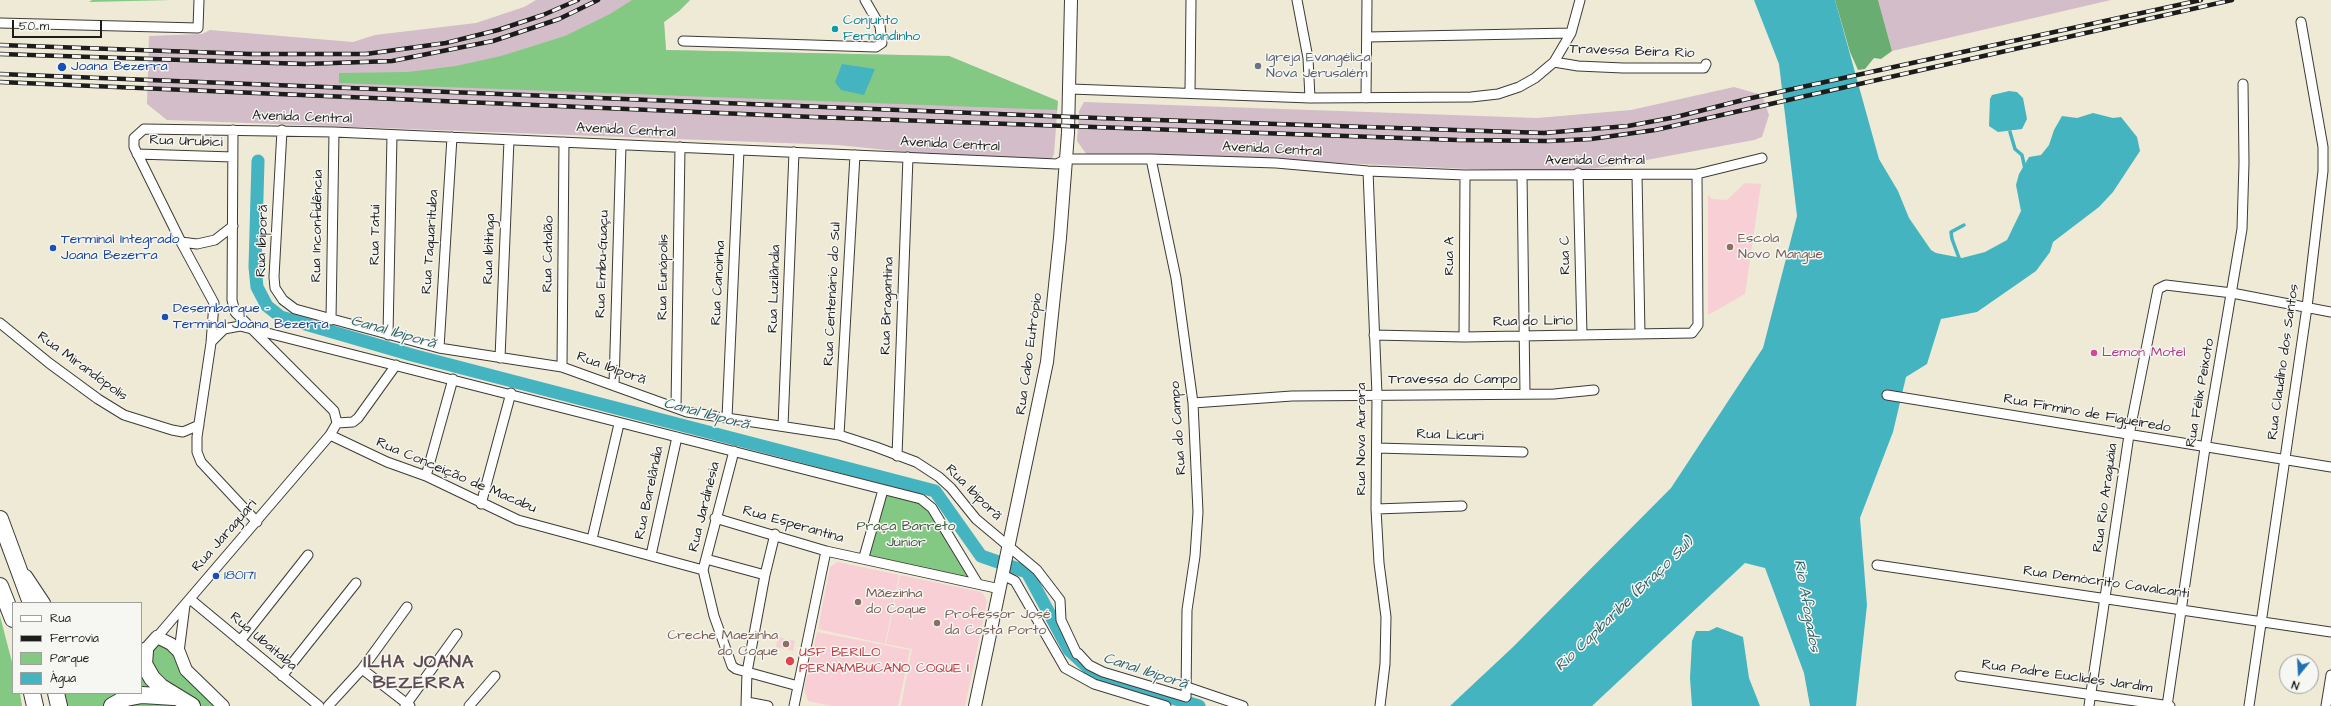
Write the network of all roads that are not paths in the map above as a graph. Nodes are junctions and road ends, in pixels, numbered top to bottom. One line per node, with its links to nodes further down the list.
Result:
1 (199, 0): 9 (street)
2 (865, 0): 12 (street)
3 (1071, 0): 16 (street, Rua Cabo Eutrópio)
4 (1191, 0): 17 (street)
5 (1297, 0): 18 (street)
6 (1367, 0): 11 (street)
7 (1580, 0): 10 (street)
8 (2301, 22): 47 (street, Rua Claudino dos Santos)
9 (0, 23)
10 (1571, 33): 11 (street); 13 (street)
11 (1367, 37): 19 (street)
12 (683, 41)
13 (1554, 62): 14 (street, Travessa Beira Rio); 19 (street)
14 (1706, 64)
15 (2243, 84): 46 (street, Rua Félix Peixoto)
16 (1070, 89): 17 (street); 36 (street, Rua Cabo Eutrópio)
17 (1190, 92): 18 (street)
18 (1310, 98): 19 (street)
19 (1366, 98)
20 (233, 130): 21 (street, Avenida Central); 31 (street, Avenida Central); 33 (street, Rua Ibiporã)
21 (282, 130): 22 (street, Avenida Central); 49 (street, Rua Ibiporã)
22 (334, 132): 23 (street, Avenida Central); 49 (street, Rua Inconfidência)
23 (392, 135): 24 (street, Avenida Central); 53 (street, Rua Tatuí)
24 (452, 137): 25 (street, Avenida Central); 59 (street, Rua Taquarituba)
25 (509, 140): 26 (street, Avenida Central); 60 (street, Rua Ibitinga)
26 (564, 142): 27 (street, Avenida Central); 62 (street, Rua Catalão)
27 (620, 145): 28 (street, Avenida Central); 64 (street, Rua Embu-Guaçu)
28 (680, 147): 29 (street, Avenida Central); 71 (street, Rua Eunápolis)
29 (739, 150): 30 (street, Avenida Central); 72 (street, Rua Canoinha)
30 (794, 152): 32 (street, Avenida Central); 76 (street, Rua Luzilândia)
31 (137, 154): 33 (street, Rua Urubici); 45 (street)
32 (855, 155): 34 (street, Avenida Central); 77 (street, Rua Centenário do Sul)
33 (233, 157): 44 (street, Rua Ibiporã)
34 (908, 157): 36 (street, Avenida Central); 85 (street, Rua Bragantina)
35 (1762, 158): 40 (street, Avenida Central)
36 (1066, 159): 37 (street, Avenida Central); 98 (street, Rua Cabo Eutrópio)
37 (1151, 159): 38 (street, Avenida Central); 70 (street, Rua do Campo)
38 (1368, 171): 41 (street, Avenida Central); 54 (street, Rua Nova Aurora)
39 (1578, 174): 42 (street, Avenida Central); 43 (street, Avenida Central); 55 (street, Rua C)
40 (1697, 174): 43 (street, Avenida Central); 52 (street, Rua do Lírio)
41 (1465, 175): 42 (street, Avenida Central); 56 (street, Rua A)
42 (1522, 175): 57 (street)
43 (1637, 175): 52 (street)
44 (233, 226): 45 (street); 51 (street, Rua Ibiporã)
45 (181, 242): 58 (street)
46 (2232, 293): 47 (street); 78 (street, Rua Rio Araguáia); 82 (street, Rua Félix Peixoto)
47 (2307, 307): 48 (street); 86 (street, Rua Claudino dos Santos)
48 (2331, 312)
49 (330, 320): 53 (street, Rua Ibiporã)
50 (0, 323): 75 (street, Rua Mirandópolis)
51 (250, 328): 58 (street); 61 (street); 73 (street)
52 (1640, 334): 55 (street, Rua do Lírio)
53 (388, 335): 59 (street, Rua Ibiporã)
54 (1374, 335): 56 (street, Rua do Lírio); 68 (street, Rua Nova Aurora)
55 (1582, 335): 57 (street, Rua do Lírio)
56 (1464, 337): 57 (street, Rua do Lírio)
57 (1525, 337): 67 (street)
58 (211, 343): 75 (street)
59 (439, 348): 60 (street, Rua Ibiporã)
60 (500, 358): 62 (street, Rua Ibiporã)
61 (396, 365): 63 (street); 73 (street)
62 (562, 366): 64 (street, Rua Ibiporã)
63 (453, 379): 66 (street); 88 (street)
64 (614, 385): 71 (street, Rua Ibiporã)
65 (1594, 390): 67 (street, Travessa do Campo)
66 (511, 393): 74 (street); 90 (street)
67 (1525, 394): 68 (street, Travessa do Campo)
68 (1377, 395): 70 (street, Travessa do Campo); 81 (street, Rua Nova Aurora)
69 (1886, 395): 78 (street, Rua Firmino de Figueiredo)
70 (1193, 403): 134 (street, Rua do Campo)
71 (676, 407): 72 (street, Rua Ibiporã)
72 (727, 418): 76 (street, Rua Ibiporã)
73 (338, 423): 79 (street)
74 (618, 424): 80 (street); 97 (street)
75 (199, 425): 95 (street)
76 (783, 426): 77 (street, Rua Ibiporã)
77 (839, 435): 85 (street, Rua Ibiporã)
78 (2129, 435): 82 (street, Rua Firmino de Figueiredo); 113 (street, Rua Rio Araguáia)
79 (330, 436): 88 (street, Rua Conceição de Macabu); 95 (street, Rua Jaraguari)
80 (677, 437): 83 (street); 101 (street, Rua Barelândia)
81 (1376, 448): 84 (street, Rua Licuri); 92 (street, Rua Nova Aurora)
82 (2205, 448): 86 (street, Rua Firmino de Figueiredo); 118 (street, Rua Félix Peixoto)
83 (734, 451): 89 (street); 93 (street, Rua Jardinésia)
84 (1523, 452)
85 (897, 456): 98 (street, Rua Ibiporã)
86 (2284, 460): 87 (street, Rua Firmino de Figueiredo); 120 (street, Rua Claudino dos Santos)
87 (2331, 467)
88 (426, 476): 90 (street, Rua Conceição de Macabu)
89 (884, 490): 102 (street); 110 (street)
90 (481, 504): 97 (street, Rua Conceição de Macabu)
91 (1462, 506): 92 (street)
92 (1376, 509): 154 (street, Rua Nova Aurora)
93 (716, 518): 96 (street, Rua Esperantina); 103 (street, Rua Jardinésia)
94 (0, 519): 104 (highway)
95 (257, 522): 116 (street, Rua Jaraguari)
96 (775, 534): 99 (street, Rua Esperantina); 107 (street)
97 (592, 539): 101 (street, Rua Conceição de Macabu)
98 (1009, 546): 108 (street, Rua Cabo Eutrópio); 138 (street, Rua Ibiporã)
99 (826, 551): 102 (street, Rua Esperantina); 133 (street)
100 (308, 555): 124 (street)
101 (651, 555): 106 (street, Rua Conceição de Macabu)
102 (864, 558): 110 (street, Rua Esperantina)
103 (706, 559): 106 (street, Rua Jardinésia); 107 (street)
104 (18, 564): 114 (highway); 115 (street)
105 (1877, 565): 113 (street, Rua Demócrito Cavalcanti)
106 (704, 570): 128 (street)
107 (765, 575): 128 (street)
108 (1003, 575): 112 (street, Rua Cabo Eutrópio); 152 (street)
109 (356, 583): 130 (street)
110 (978, 584): 112 (street)
111 (0, 586): 119 (highway)
112 (1000, 589): 151 (street, Rua Cabo Eutrópio)
113 (2107, 598): 118 (street, Rua Demócrito Cavalcanti); 137 (street, Rua Rio Araguáia)
114 (31, 602)
115 (43, 602)
116 (187, 602): 123 (street, Rua Jaraguari); 124 (street, Rua Ubaitaba); 125 (street)
117 (408, 607): 127 (street)
118 (2183, 608): 120 (street, Rua Demócrito Cavalcanti); 156 (street, Rua Félix Peixoto)
119 (12, 616)
120 (2263, 622): 121 (street, Rua Demócrito Cavalcanti); 157 (street, Rua Claudino dos Santos)
121 (2331, 632)
122 (457, 634): 141 (street)
123 (157, 637): 125 (street); 126 (street, Rua Jaraguari)
124 (240, 641): 130 (street, Rua Ubaitaba)
125 (179, 652): 145 (street)
126 (143, 653): 139 (highway)
127 (362, 669): 141 (street); 147 (street)
128 (747, 672): 133 (street); 140 (street)
129 (2331, 675): 158 (street)
130 (282, 676): 146 (street, Rua Ubaitaba)
131 (495, 676): 148 (street)
132 (1960, 676): 137 (street, Rua Padre Euclides Jardim)
133 (798, 686): 150 (street)
134 (1187, 687): 138 (street, Rua do Campo); 153 (street)
135 (32, 694): 142 (highway)
136 (56, 694): 143 (highway)
137 (2091, 694): 155 (street, Rua Rio Araguáia); 156 (street, Rua Padre Euclides Jardim)
138 (1186, 697)
139 (186, 702): 144 (highway)
140 (746, 704): 149 (street)
141 (407, 705)
142 (35, 706)
143 (59, 706)
144 (112, 706)
145 (223, 706)
146 (319, 706)
147 (328, 706)
148 (469, 706)
149 (768, 706)
150 (794, 706)
151 (975, 706)
152 (1166, 706)
153 (1243, 706)
154 (1380, 706)
155 (2089, 706)
156 (2168, 706)
157 (2249, 706)
158 (2326, 706)

